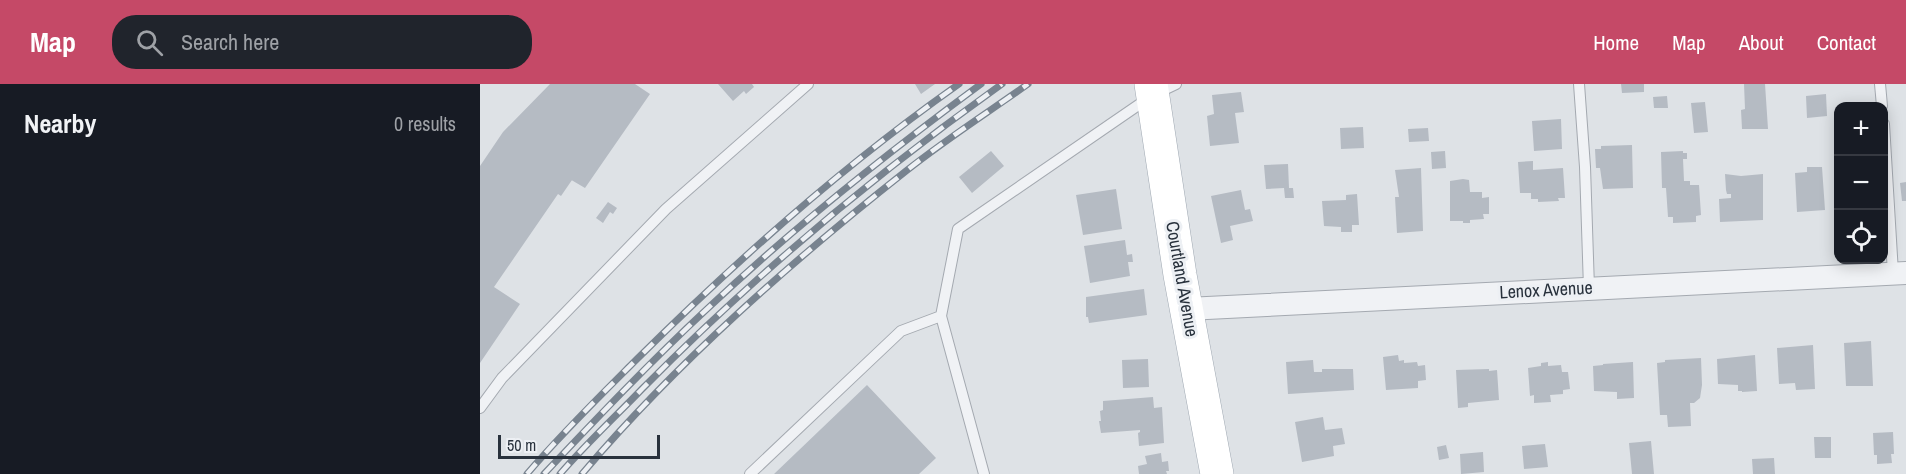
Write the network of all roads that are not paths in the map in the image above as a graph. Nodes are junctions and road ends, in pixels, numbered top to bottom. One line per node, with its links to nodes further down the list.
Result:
1 (808, 84): 11 (lane)
2 (1579, 84): 8 (lane)
3 (1880, 84): 5 (lane)
4 (1160, 88): 9 (main road, Courtland Avenue); 10 (lane)
5 (1882, 102)
6 (1887, 156): 7 (lane)
7 (1899, 273): 8 (street, Lenox Avenue)
8 (1589, 288): 9 (street, Lenox Avenue)
9 (1186, 309): 14 (main road, Courtland Avenue)
10 (941, 316): 12 (lane); 13 (lane)
11 (480, 408)
12 (750, 474)
13 (984, 474)
14 (1217, 474)

